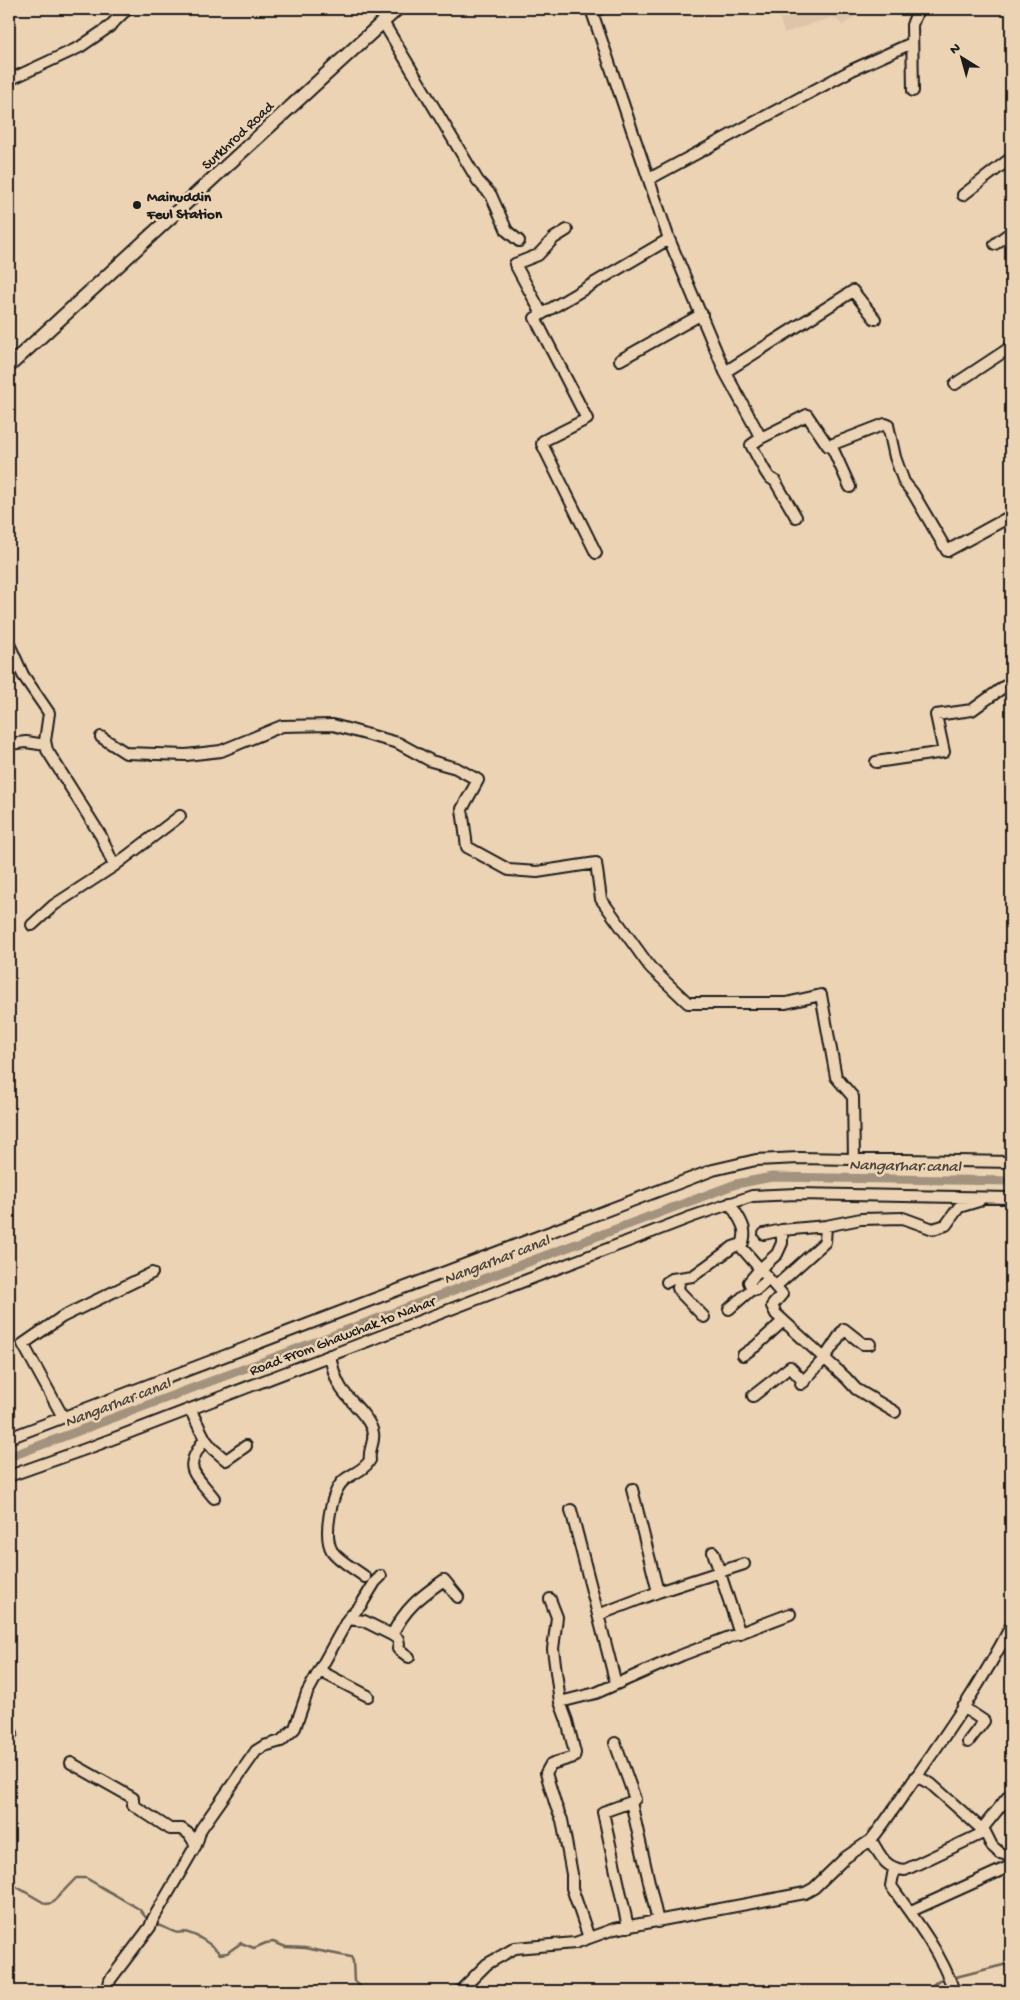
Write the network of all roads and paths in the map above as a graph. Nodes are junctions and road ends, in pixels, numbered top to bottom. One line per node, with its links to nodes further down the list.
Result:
1 (130, 9): 7 (street)
2 (397, 9): 5 (main road, Surkhrod Road)
3 (600, 9): 10 (street)
4 (916, 9): 6 (street)
5 (383, 22): 15 (street); 22 (main road, Surkhrod Road)
6 (912, 43): 8 (street); 10 (street)
7 (9, 80)
8 (913, 91)
9 (1011, 158): 11 (street)
10 (648, 179): 14 (street)
11 (963, 195)
12 (567, 230): 17 (street)
13 (1011, 232): 16 (street)
14 (669, 239): 17 (street); 18 (street)
15 (519, 241)
16 (994, 244)
17 (542, 314): 30 (street)
18 (702, 314): 21 (street); 23 (street)
19 (875, 319): 23 (street)
20 (1011, 347): 24 (street)
21 (620, 360)
22 (9, 366)
23 (725, 372): 25 (street)
24 (955, 384)
25 (761, 438): 26 (street); 29 (street)
26 (831, 445): 27 (street); 28 (street)
27 (850, 487)
28 (1011, 516)
29 (796, 517)
30 (596, 553)
31 (9, 644): 35 (street)
32 (1011, 685): 36 (street)
33 (101, 737): 40 (street)
34 (9, 744): 35 (street)
35 (46, 745): 38 (street)
36 (876, 762)
37 (180, 816): 38 (street)
38 (114, 866): 39 (street)
39 (32, 925)
40 (854, 1160): 41 (street); 65 (street)
41 (1011, 1162)
42 (991, 1198): 43 (street, Road From Ghawchak to Nahar); 44 (street, Road From Ghawchak to Nahar); 45 (street)
43 (1011, 1198)
44 (730, 1203): 48 (street); 59 (street, Road From Ghawchak to Nahar)
45 (826, 1226): 46 (street); 53 (street)
46 (782, 1230): 47 (street); 49 (street)
47 (764, 1234)
48 (741, 1247): 49 (street); 51 (street)
49 (760, 1269): 53 (street); 54 (street)
50 (152, 1273): 65 (street)
51 (680, 1278): 52 (street); 56 (street)
52 (667, 1282)
53 (773, 1282): 54 (street); 57 (street)
54 (752, 1290): 55 (street)
55 (729, 1309)
56 (704, 1317)
57 (783, 1320): 60 (street); 61 (street)
58 (870, 1344): 61 (street)
59 (330, 1355): 63 (street, Road From Ghawchak to Nahar); 77 (street)
60 (743, 1355)
61 (824, 1359): 62 (street); 64 (street)
62 (753, 1396)
63 (190, 1408): 67 (street); 69 (street, Road From Ghawchak to Nahar)
64 (895, 1412)
65 (64, 1417): 66 (street)
66 (9, 1438)
67 (205, 1439): 68 (street); 71 (street)
68 (246, 1446)
69 (9, 1476)
70 (632, 1489): 78 (street)
71 (214, 1498)
72 (571, 1510): 82 (street)
73 (713, 1552): 75 (street)
74 (744, 1564): 75 (street)
75 (720, 1573): 78 (street); 85 (street)
76 (381, 1576): 83 (street)
77 (365, 1577)
78 (658, 1592): 82 (street)
79 (458, 1597): 86 (street)
80 (550, 1599): 91 (street)
81 (790, 1614): 85 (street)
82 (598, 1615): 89 (street)
83 (348, 1619): 86 (street); 88 (street)
84 (1011, 1626): 92 (street)
85 (740, 1634): 89 (street)
86 (392, 1635): 87 (street)
87 (409, 1657)
88 (320, 1671): 90 (street); 101 (street)
89 (616, 1684): 91 (street)
90 (368, 1696)
91 (560, 1702): 108 (street)
92 (963, 1706): 94 (street); 96 (street)
93 (615, 1742): 98 (street)
94 (968, 1742)
95 (71, 1763): 101 (street)
96 (916, 1776): 99 (street); 100 (street)
97 (1011, 1794): 99 (street)
98 (631, 1802): 106 (street); 107 (street)
99 (983, 1831): 102 (street); 104 (street)
100 (872, 1840): 104 (street); 106 (street)
101 (196, 1845): 109 (street)
102 (1011, 1856)
103 (1006, 1868): 105 (street)
104 (894, 1869): 105 (street)
105 (911, 1911): 111 (street)
106 (658, 1922): 107 (street)
107 (628, 1927): 108 (street)
108 (588, 1938): 110 (street)
109 (108, 1991)
110 (460, 1991)
111 (954, 1991)

